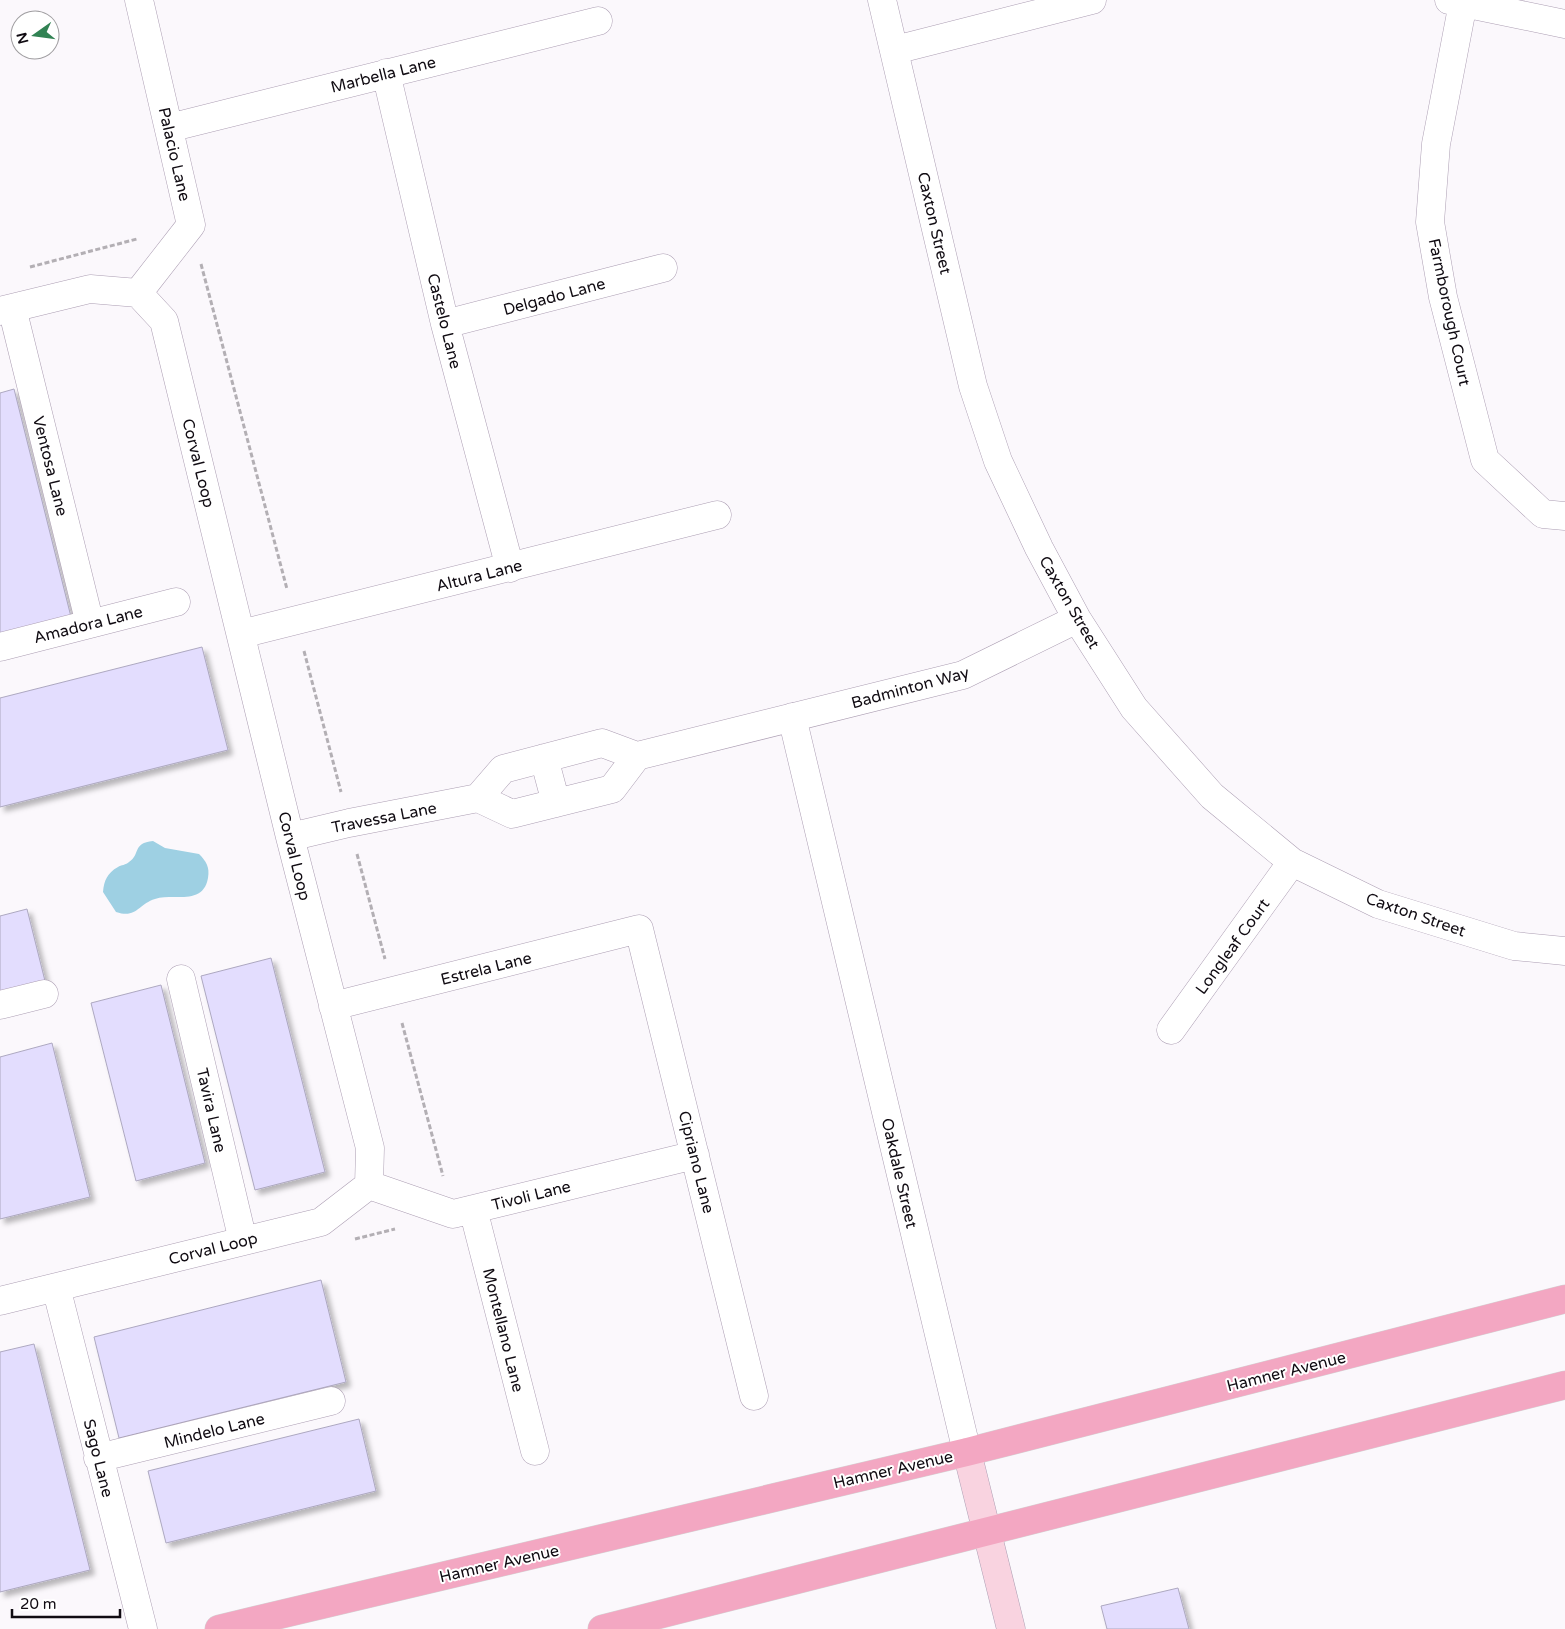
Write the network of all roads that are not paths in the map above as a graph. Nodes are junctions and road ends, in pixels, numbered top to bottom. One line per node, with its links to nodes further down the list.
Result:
1 (139, 0): 9 (street, Palacio Lane)
2 (882, 0): 7 (street, Caxton Street)
3 (1092, 0): 7 (street)
4 (1456, 2): 6 (street); 15 (street, Farmborough Court)
5 (598, 20): 8 (street, Marbella Lane)
6 (1565, 24)
7 (895, 50): 18 (street, Caxton Street)
8 (386, 73): 9 (street, Marbella Lane); 13 (street, Castelo Lane)
9 (168, 128): 11 (street, Palacio Lane)
10 (663, 268): 13 (street, Delgado Lane)
11 (138, 293): 12 (street); 20 (street, Corval Loop)
12 (6, 309): 19 (street, Ventosa Lane)
13 (445, 324): 16 (street, Castelo Lane)
14 (717, 515): 16 (street, Altura Lane)
15 (1565, 516)
16 (510, 568): 20 (street, Altura Lane)
17 (176, 602): 19 (street, Amadora Lane)
18 (1077, 619): 22 (street, Badminton Way); 28 (street, Caxton Street)
19 (90, 624): 21 (street, Amadora Lane)
20 (241, 634): 27 (street, Corval Loop)
21 (0, 646)
22 (792, 716): 23 (street); 47 (street, Oakdale Street)
23 (637, 756): 24 (street); 26 (street)
24 (544, 758): 25 (street); 26 (street)
25 (478, 798): 26 (street); 27 (street, Travessa Lane)
26 (556, 803)
27 (290, 837): 34 (street, Corval Loop)
28 (1292, 862): 30 (street, Caxton Street); 35 (street, Longleaf Court)
29 (639, 929): 34 (street, Estrela Lane); 36 (street, Cipriano Lane)
30 (1565, 951)
31 (181, 979): 39 (street, Tavira Lane)
32 (44, 994): 33 (street)
33 (0, 1006)
34 (333, 1006): 37 (street, Corval Loop)
35 (1171, 1030)
36 (695, 1155): 38 (street, Tivoli Lane); 44 (street, Cipriano Lane)
37 (369, 1185): 38 (street, Tivoli Lane); 39 (street, Corval Loop)
38 (473, 1209): 46 (street, Montellano Lane)
39 (243, 1241): 40 (street, Corval Loop)
40 (56, 1288): 42 (street, Corval Loop); 48 (street, Sago Lane)
41 (1565, 1300): 47 (main road, Hamner Avenue)
42 (0, 1301)
43 (1565, 1384): 49 (main road)
44 (754, 1396)
45 (331, 1401): 48 (street, Mindelo Lane)
46 (535, 1451)
47 (967, 1452): 49 (street, Oakdale Street); 51 (main road, Hamner Avenue)
48 (98, 1458): 50 (street, Sago Lane)
49 (987, 1532): 52 (main road); 53 (street, Oakdale Street)
50 (143, 1629)
51 (218, 1629)
52 (602, 1629)
53 (1011, 1629)

